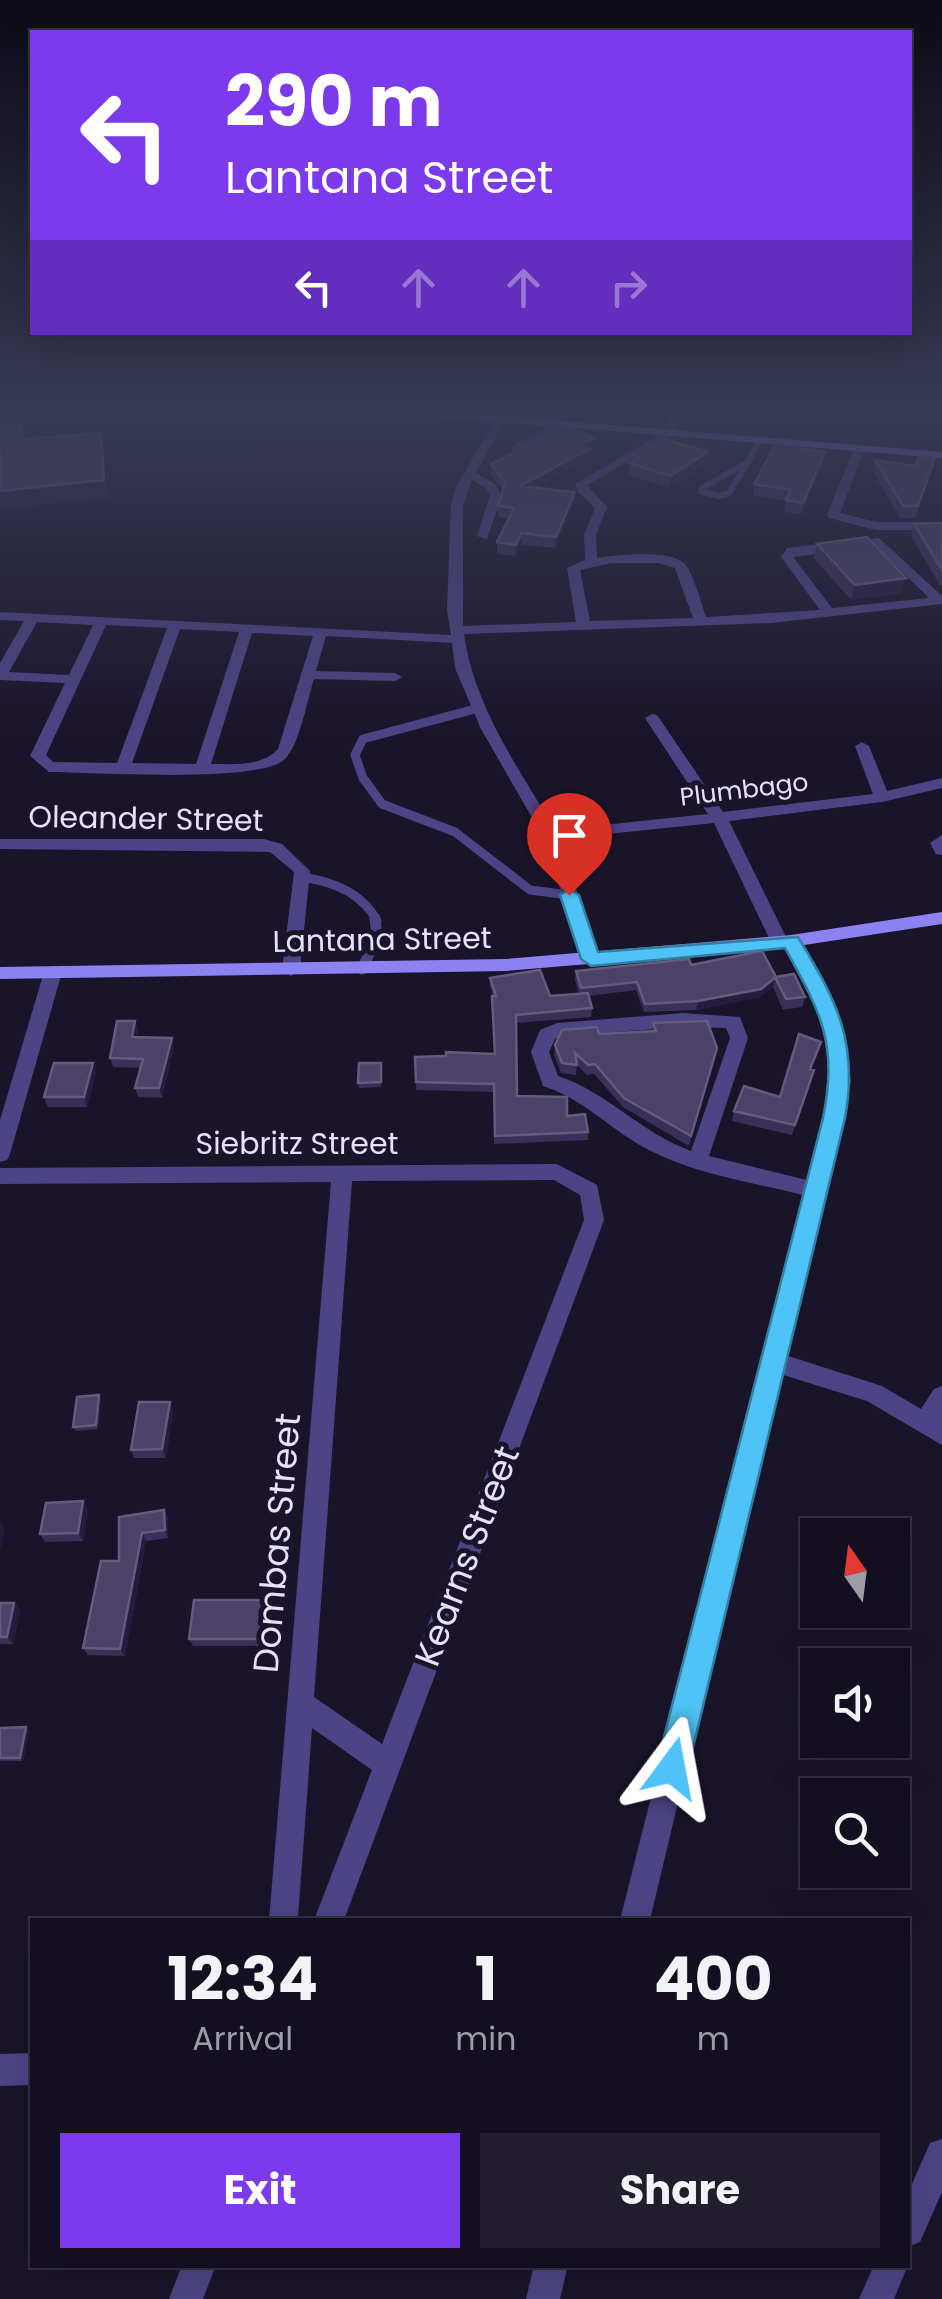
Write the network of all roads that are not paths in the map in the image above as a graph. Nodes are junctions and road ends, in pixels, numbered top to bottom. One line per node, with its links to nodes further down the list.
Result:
1 (456, 521): 18 (street)
2 (487, 521): 6 (street)
3 (595, 521): 7 (street)
4 (858, 521): 5 (street)
5 (942, 526)
6 (482, 536)
7 (591, 562): 13 (street); 15 (street)
8 (941, 600): 9 (street); 9 (street)
9 (830, 614): 13 (street)
10 (0, 616): 11 (street)
11 (33, 617): 12 (street); 20 (street)
12 (102, 620): 14 (street); 22 (street)
13 (702, 623): 15 (street)
14 (174, 624): 16 (street); 26 (street)
15 (584, 627): 18 (street)
16 (248, 628): 17 (street); 27 (street)
17 (322, 632): 18 (street); 19 (street)
18 (457, 635): 23 (street)
19 (308, 675): 21 (street); 27 (street)
20 (0, 676): 22 (street)
21 (395, 677)
22 (72, 679): 26 (street)
23 (479, 708): 31 (street); 36 (lane)
24 (652, 718): 30 (street)
25 (862, 746): 29 (street)
26 (122, 769): 27 (street)
27 (202, 769)
28 (942, 782): 29 (street, Plumbago)
29 (882, 797): 30 (street, Plumbago)
30 (720, 819): 31 (street, Plumbago); 38 (street)
31 (550, 835): 36 (street)
32 (942, 840): 34 (street)
33 (0, 844): 35 (street, Oleander Street)
34 (942, 850)
35 (302, 878): 40 (lane); 41 (street)
36 (569, 895): 39 (street)
37 (942, 918): 38 (street, Lantana Street)
38 (785, 942): 39 (street, Lantana Street); 48 (street)
39 (591, 959): 40 (street, Lantana Street)
40 (362, 969): 41 (street, Lantana Street)
41 (290, 970): 42 (street, Lantana Street)
42 (52, 972): 43 (street, Lantana Street); 44 (street)
43 (0, 973)
44 (0, 1154)
45 (698, 1158): 45 (street); 48 (street)
46 (342, 1173): 47 (street, Siebritz Street); 49 (street, Siebritz Street); 53 (street, Dombas Street)
47 (0, 1176)
48 (815, 1190): 50 (street)
49 (590, 1191): 54 (street, Kearns Street)
50 (771, 1361): 52 (street); 57 (street)
51 (942, 1396): 52 (street)
52 (933, 1429)
53 (300, 1703): 54 (street); 55 (street, Dombas Street)
54 (388, 1765): 56 (street, Kearns Street)
55 (283, 1918)
56 (330, 1918)
57 (635, 1918)
58 (30, 2069): 59 (street)
59 (0, 2070)
60 (942, 2155): 61 (street)
61 (910, 2226)
62 (198, 2268): 65 (street)
63 (550, 2268): 66 (street)
64 (891, 2268): 67 (street)
65 (186, 2299)
66 (543, 2299)
67 (876, 2299)

